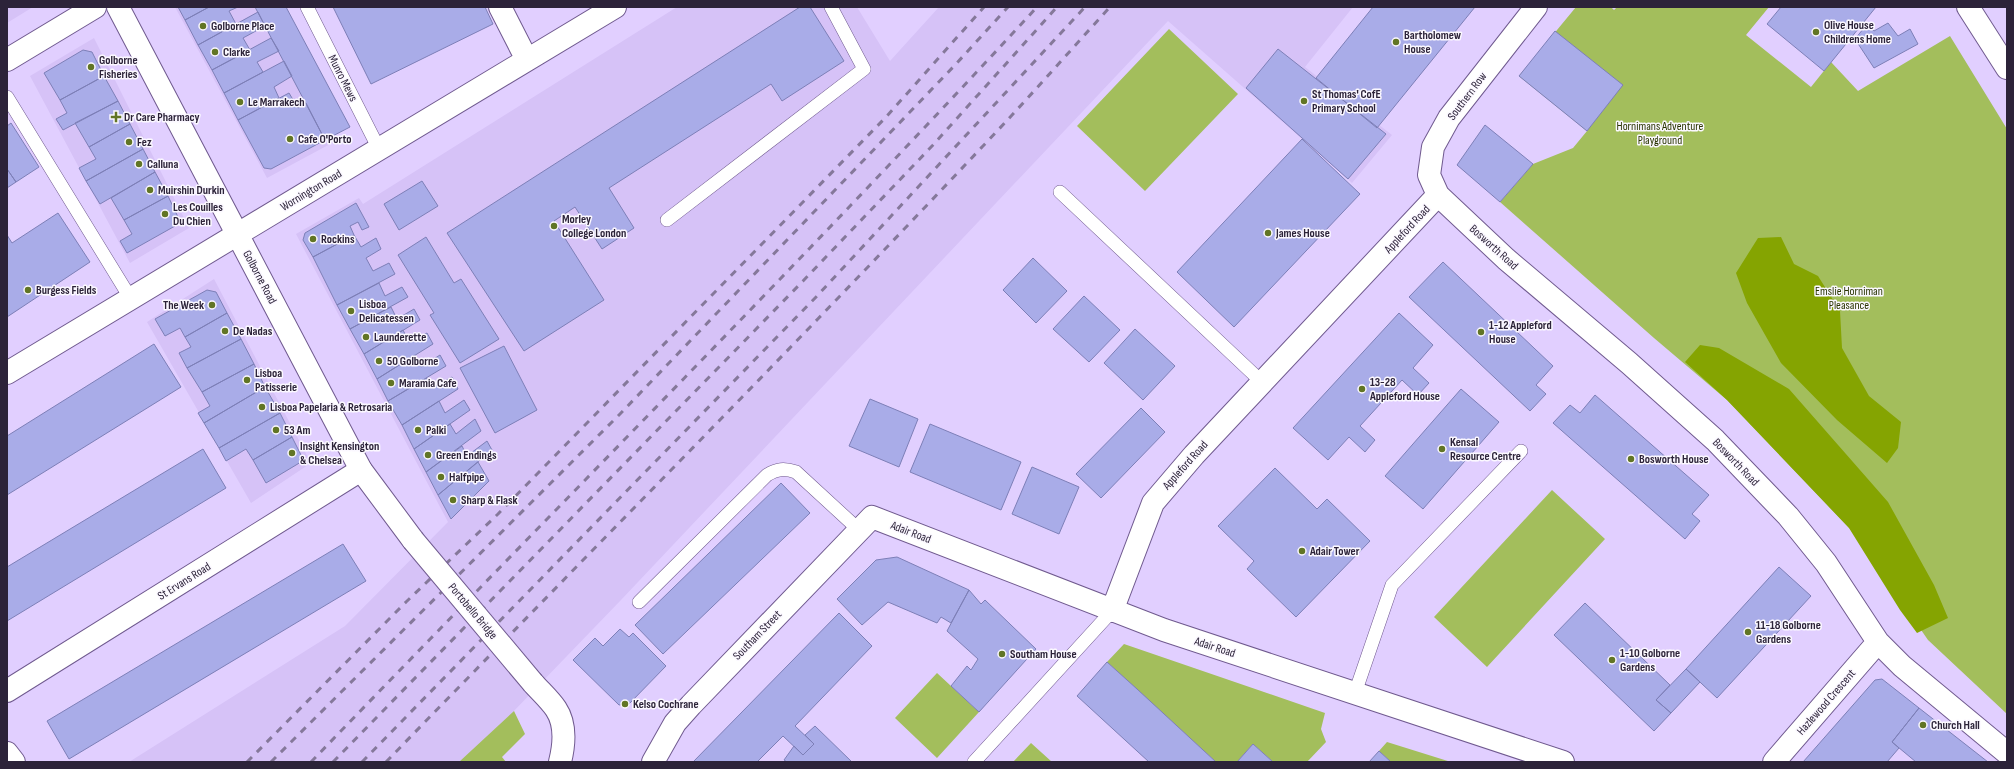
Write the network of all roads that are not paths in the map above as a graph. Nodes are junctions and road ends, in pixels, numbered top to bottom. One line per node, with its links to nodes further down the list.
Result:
1 (95, 7): 9 (street)
2 (118, 7): 17 (street, Golborne Road)
3 (307, 7): 13 (lane, Munro Mews)
4 (500, 7): 10 (street)
5 (615, 7): 10 (street, Wornington Road)
6 (831, 7): 16 (lane)
7 (1536, 7): 15 (street, Southern Row)
8 (1968, 7): 11 (street)
9 (7, 60)
10 (527, 60): 13 (street, Wornington Road)
11 (2007, 68)
12 (7, 97): 18 (lane)
13 (379, 149): 17 (street, Wornington Road)
14 (1060, 192): 20 (lane)
15 (1438, 195): 20 (street, Appleford Road); 27 (street, Bosworth Road)
16 (667, 220)
17 (237, 234): 18 (street, Wornington Road); 22 (street, Golborne Road)
18 (131, 299): 19 (street, Wornington Road)
19 (7, 373)
20 (1263, 383): 26 (street, Appleford Road)
21 (1521, 451): 29 (lane)
22 (361, 470): 24 (street, Golborne Road); 28 (street, St Ervans Road)
23 (865, 523): 25 (lane); 26 (street, Adair Road); 34 (street, Southam Street)
24 (413, 540): 33 (street, Portobello Bridge, bridge)
25 (639, 602)
26 (1112, 611): 29 (street, Adair Road); 35 (lane, Appleford Road)
27 (1878, 642): 31 (street, Bosworth Road); 37 (street, Hazlewood Crescent)
28 (7, 691)
29 (1355, 693): 36 (street, Adair Road)
30 (7, 753): 32 (street)
31 (2007, 754)
32 (14, 762)
33 (560, 762)
34 (653, 762)
35 (974, 762)
36 (1563, 762)
37 (1774, 762)

